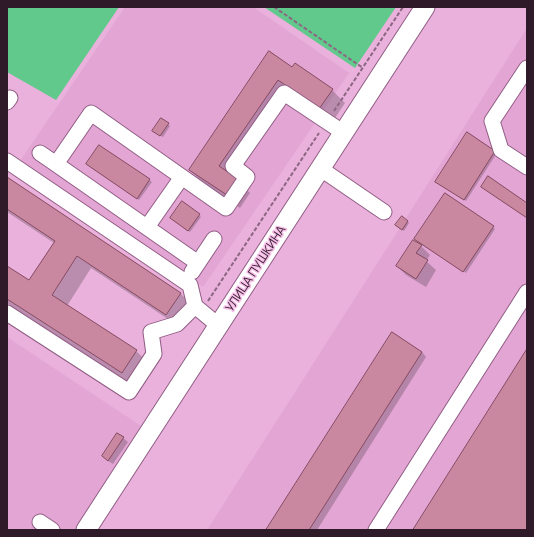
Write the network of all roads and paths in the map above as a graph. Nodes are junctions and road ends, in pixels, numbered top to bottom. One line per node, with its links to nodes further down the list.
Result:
1 (274, 7): 4 (path)
2 (403, 7): 4 (path)
3 (426, 7): 7 (main road, УЛИЦА ПУШКИНА)
4 (363, 68): 6 (path)
5 (527, 68): 11 (lane)
6 (327, 122): 7 (lane); 13 (lane); 18 (path)
7 (344, 133): 12 (main road, УЛИЦА ПУШКИНА)
8 (40, 153): 10 (lane)
9 (7, 161): 18 (lane)
10 (56, 164): 13 (lane); 15 (lane)
11 (527, 167)
12 (320, 169): 14 (lane); 20 (main road, УЛИЦА ПУШКИНА)
13 (182, 177): 15 (lane)
14 (384, 212)
15 (147, 227): 16 (lane)
16 (214, 239)
17 (527, 292): 22 (lane)
18 (198, 309): 19 (lane); 20 (lane)
19 (7, 313)
20 (219, 326): 21 (main road, УЛИЦА ПУШКИНА)
21 (86, 530)
22 (376, 530)

